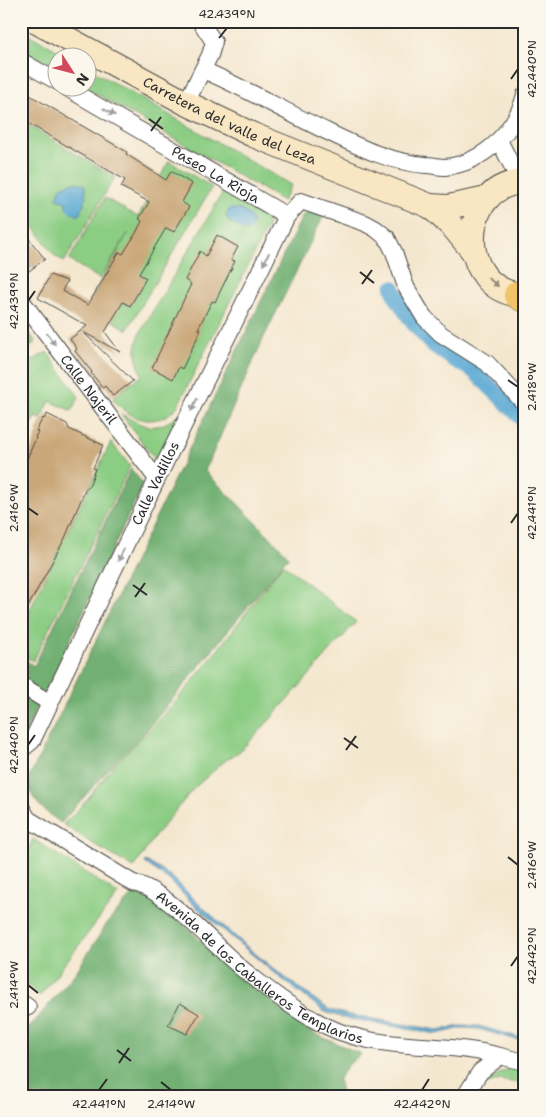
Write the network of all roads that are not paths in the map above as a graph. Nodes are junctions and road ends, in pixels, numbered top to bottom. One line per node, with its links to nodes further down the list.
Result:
1 (35, 21): 8 (main road, Carretera del valle del Leza)
2 (200, 21): 4 (street)
3 (21, 61): 5 (street)
4 (202, 70): 8 (street); 9 (street)
5 (48, 76)
6 (525, 95): 9 (street)
7 (84, 98): 13 (street, Paseo La Rioja, one-way to 13)
8 (186, 103): 12 (main road, Carretera del valle del Leza)
9 (500, 140): 10 (street)
10 (522, 182): 11 (main road)
11 (487, 200): 12 (main road); 14 (main road)
12 (430, 206): 14 (main road)
13 (288, 216): 17 (street); 18 (street, Calle Vadillos, one-way to 18)
14 (473, 251): 15 (main road, one-way to 15)
15 (523, 296)
16 (21, 300): 18 (street, Calle Najeril, one-way to 18)
17 (525, 404)
18 (158, 479): 20 (street, Calle Vadillos, one-way to 20)
19 (21, 685): 20 (street)
20 (50, 703): 21 (street, Calle Vadillos)
21 (21, 750)
22 (24, 816): 23 (street, Avenida de los Caballeros Templarios)
23 (499, 1057): 24 (street, Avenida de los Caballeros Templarios); 25 (street)
24 (525, 1062)
25 (465, 1096)

